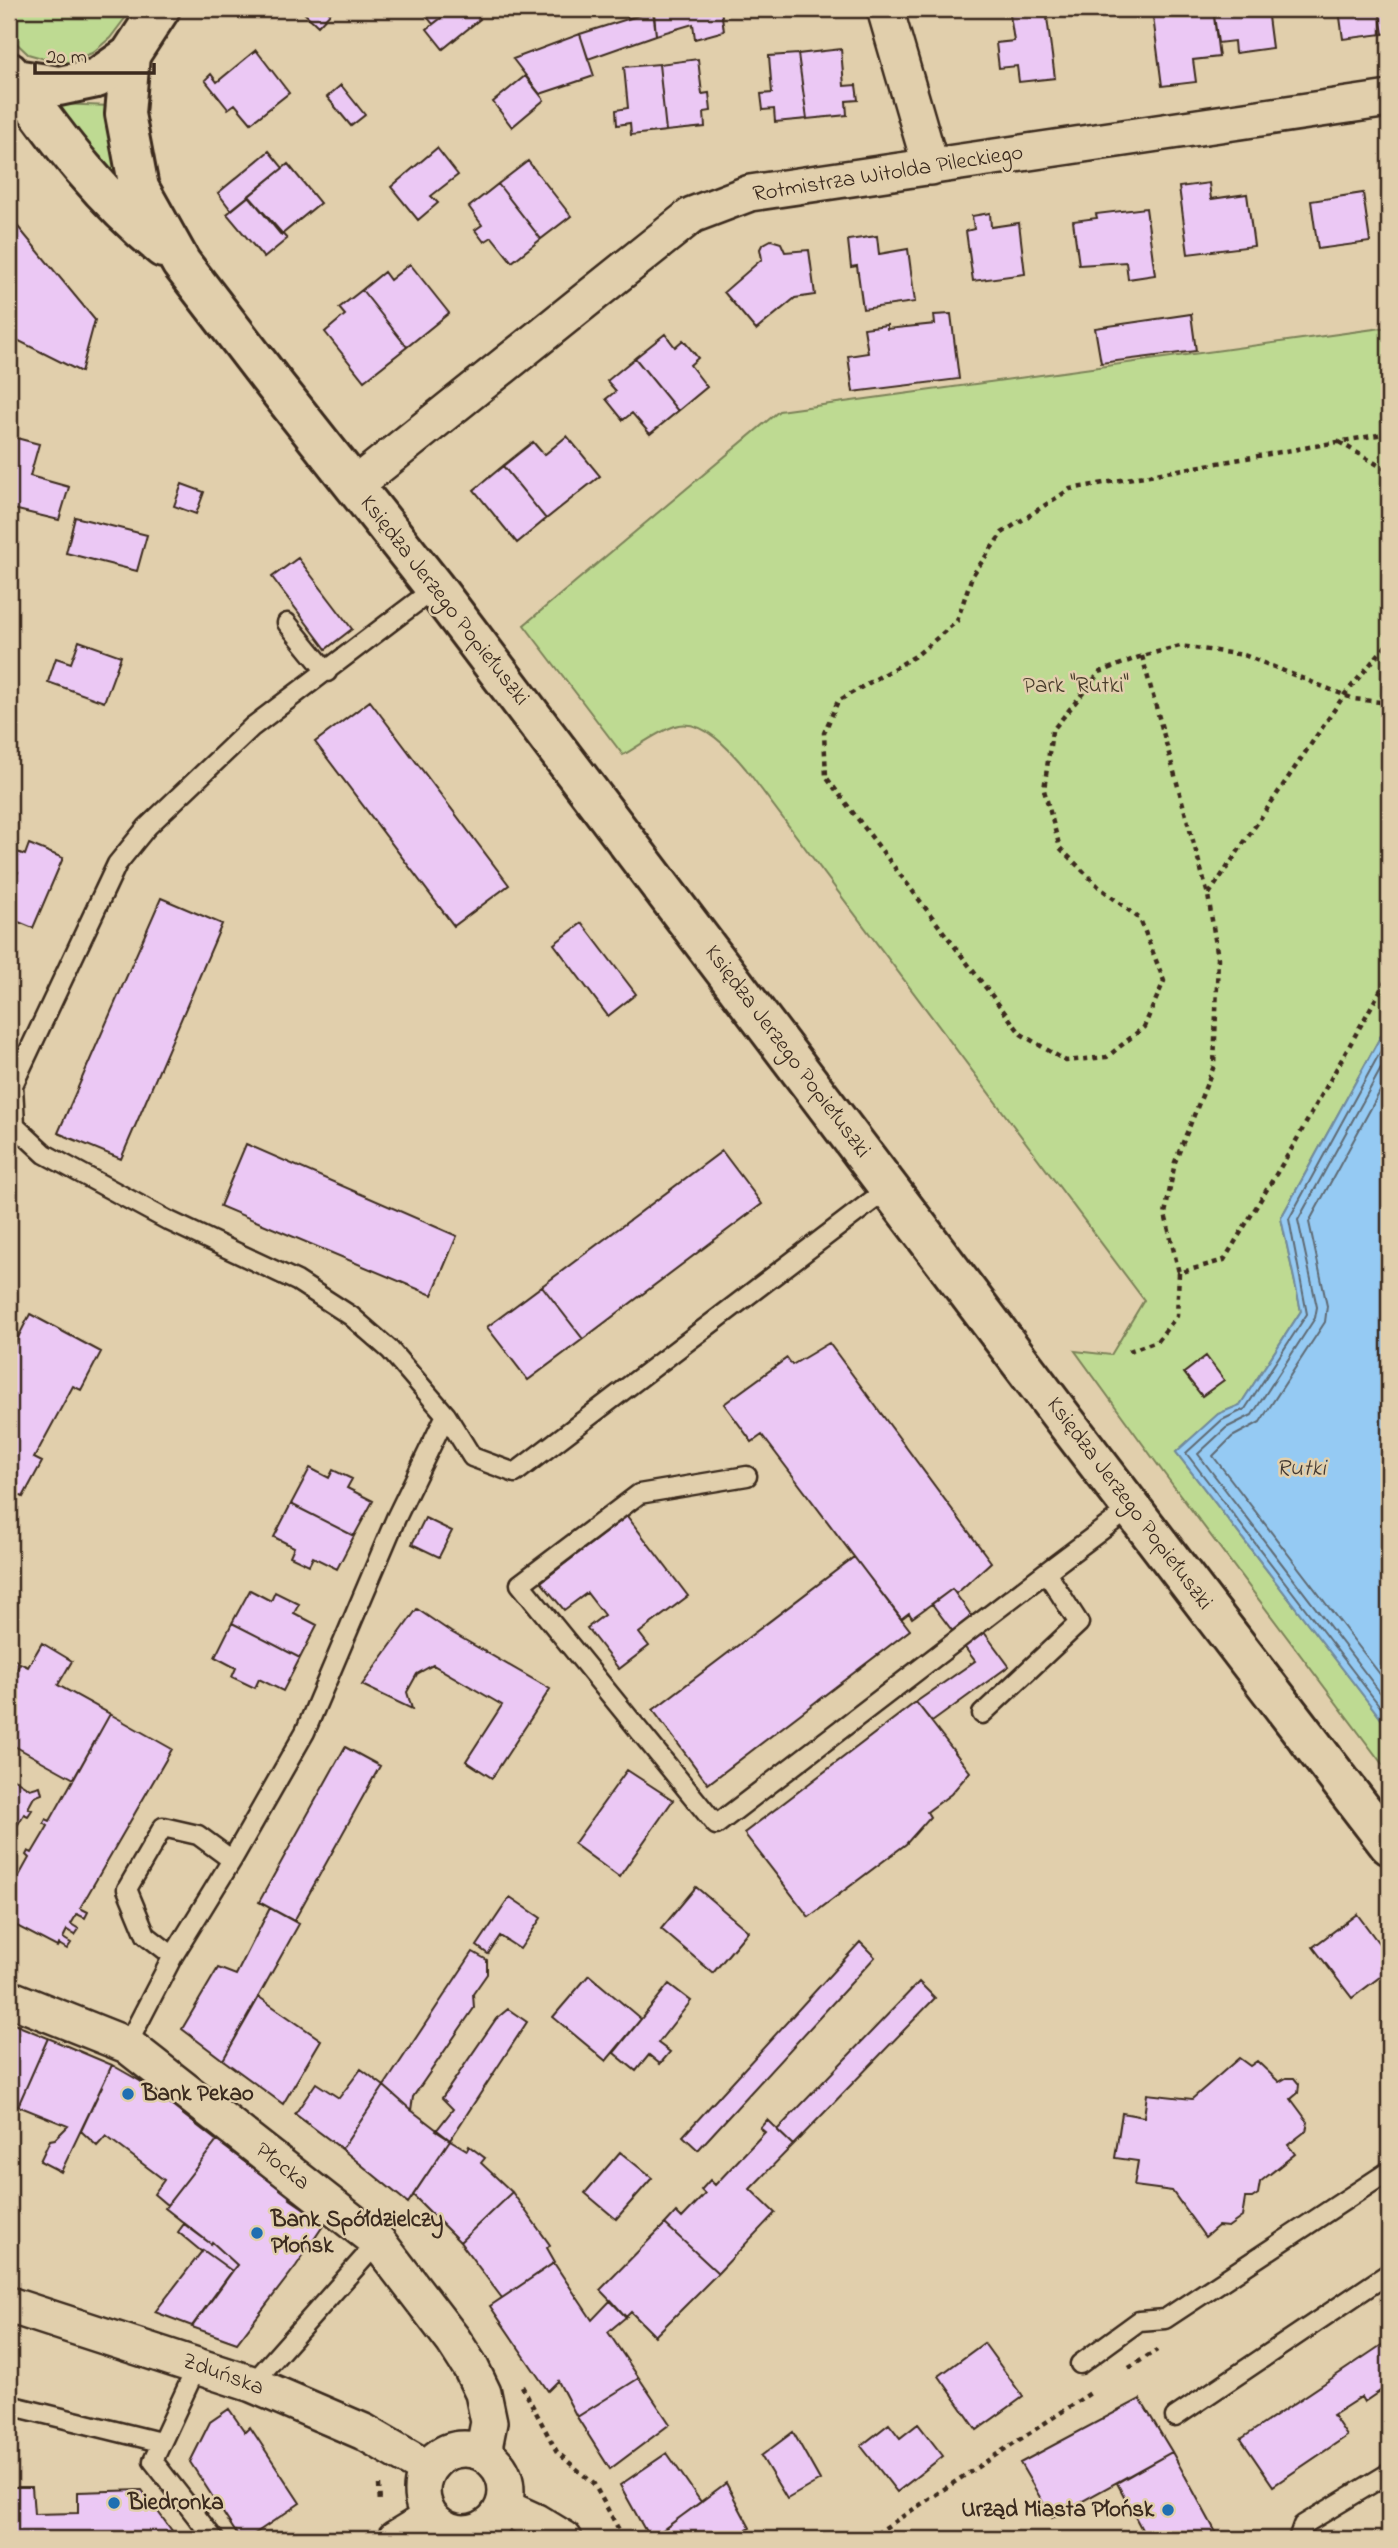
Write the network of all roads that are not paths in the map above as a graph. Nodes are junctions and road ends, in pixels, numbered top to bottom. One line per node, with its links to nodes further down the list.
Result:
1 (160, 9): 3 (street)
2 (886, 9): 6 (street)
3 (130, 55): 4 (street); 7 (street, Księdza Jerzego Popiełuszki)
4 (12, 76): 7 (street, Księdza Jerzego Popiełuszki)
5 (1389, 99): 6 (street, Rotmistrza Witolda Pileckiego)
6 (931, 167): 8 (street, Rotmistrza Witolda Pileckiego)
7 (181, 263): 8 (street, Księdza Jerzego Popiełuszki)
8 (355, 485): 9 (street, Księdza Jerzego Popiełuszki)
9 (435, 588): 11 (lane); 12 (street, Księdza Jerzego Popiełuszki)
10 (287, 623): 11 (lane)
11 (327, 672): 13 (lane)
12 (890, 1187): 13 (lane); 15 (street, Księdza Jerzego Popiełuszki)
13 (446, 1415): 19 (lane)
14 (747, 1476): 16 (lane)
15 (1131, 1507): 16 (lane); 18 (street, Księdza Jerzego Popiełuszki)
16 (1046, 1572): 17 (lane)
17 (982, 1714)
18 (1389, 1845)
19 (232, 1860): 20 (lane); 20 (lane)
20 (173, 1956): 22 (lane)
21 (9, 1998): 22 (street, Płocka)
22 (127, 2045): 24 (street, Płocka)
23 (1389, 2171): 28 (lane)
24 (378, 2242): 29 (lane); 33 (street, Płocka)
25 (1389, 2273): 31 (lane)
26 (9, 2305): 27 (street, Zduńska)
27 (198, 2364): 29 (street, Zduńska); 32 (lane)
28 (1080, 2364)
29 (252, 2384): 34 (street, Zduńska)
30 (9, 2405): 32 (lane)
31 (1175, 2417)
32 (160, 2442): 38 (lane)
33 (482, 2453): 34 (street); 36 (street)
34 (428, 2469): 37 (street)
35 (1389, 2473): 41 (lane)
36 (503, 2507): 37 (street); 40 (street)
37 (431, 2517): 39 (street)
38 (214, 2539)
39 (395, 2539)
40 (564, 2539)
41 (1298, 2539)

